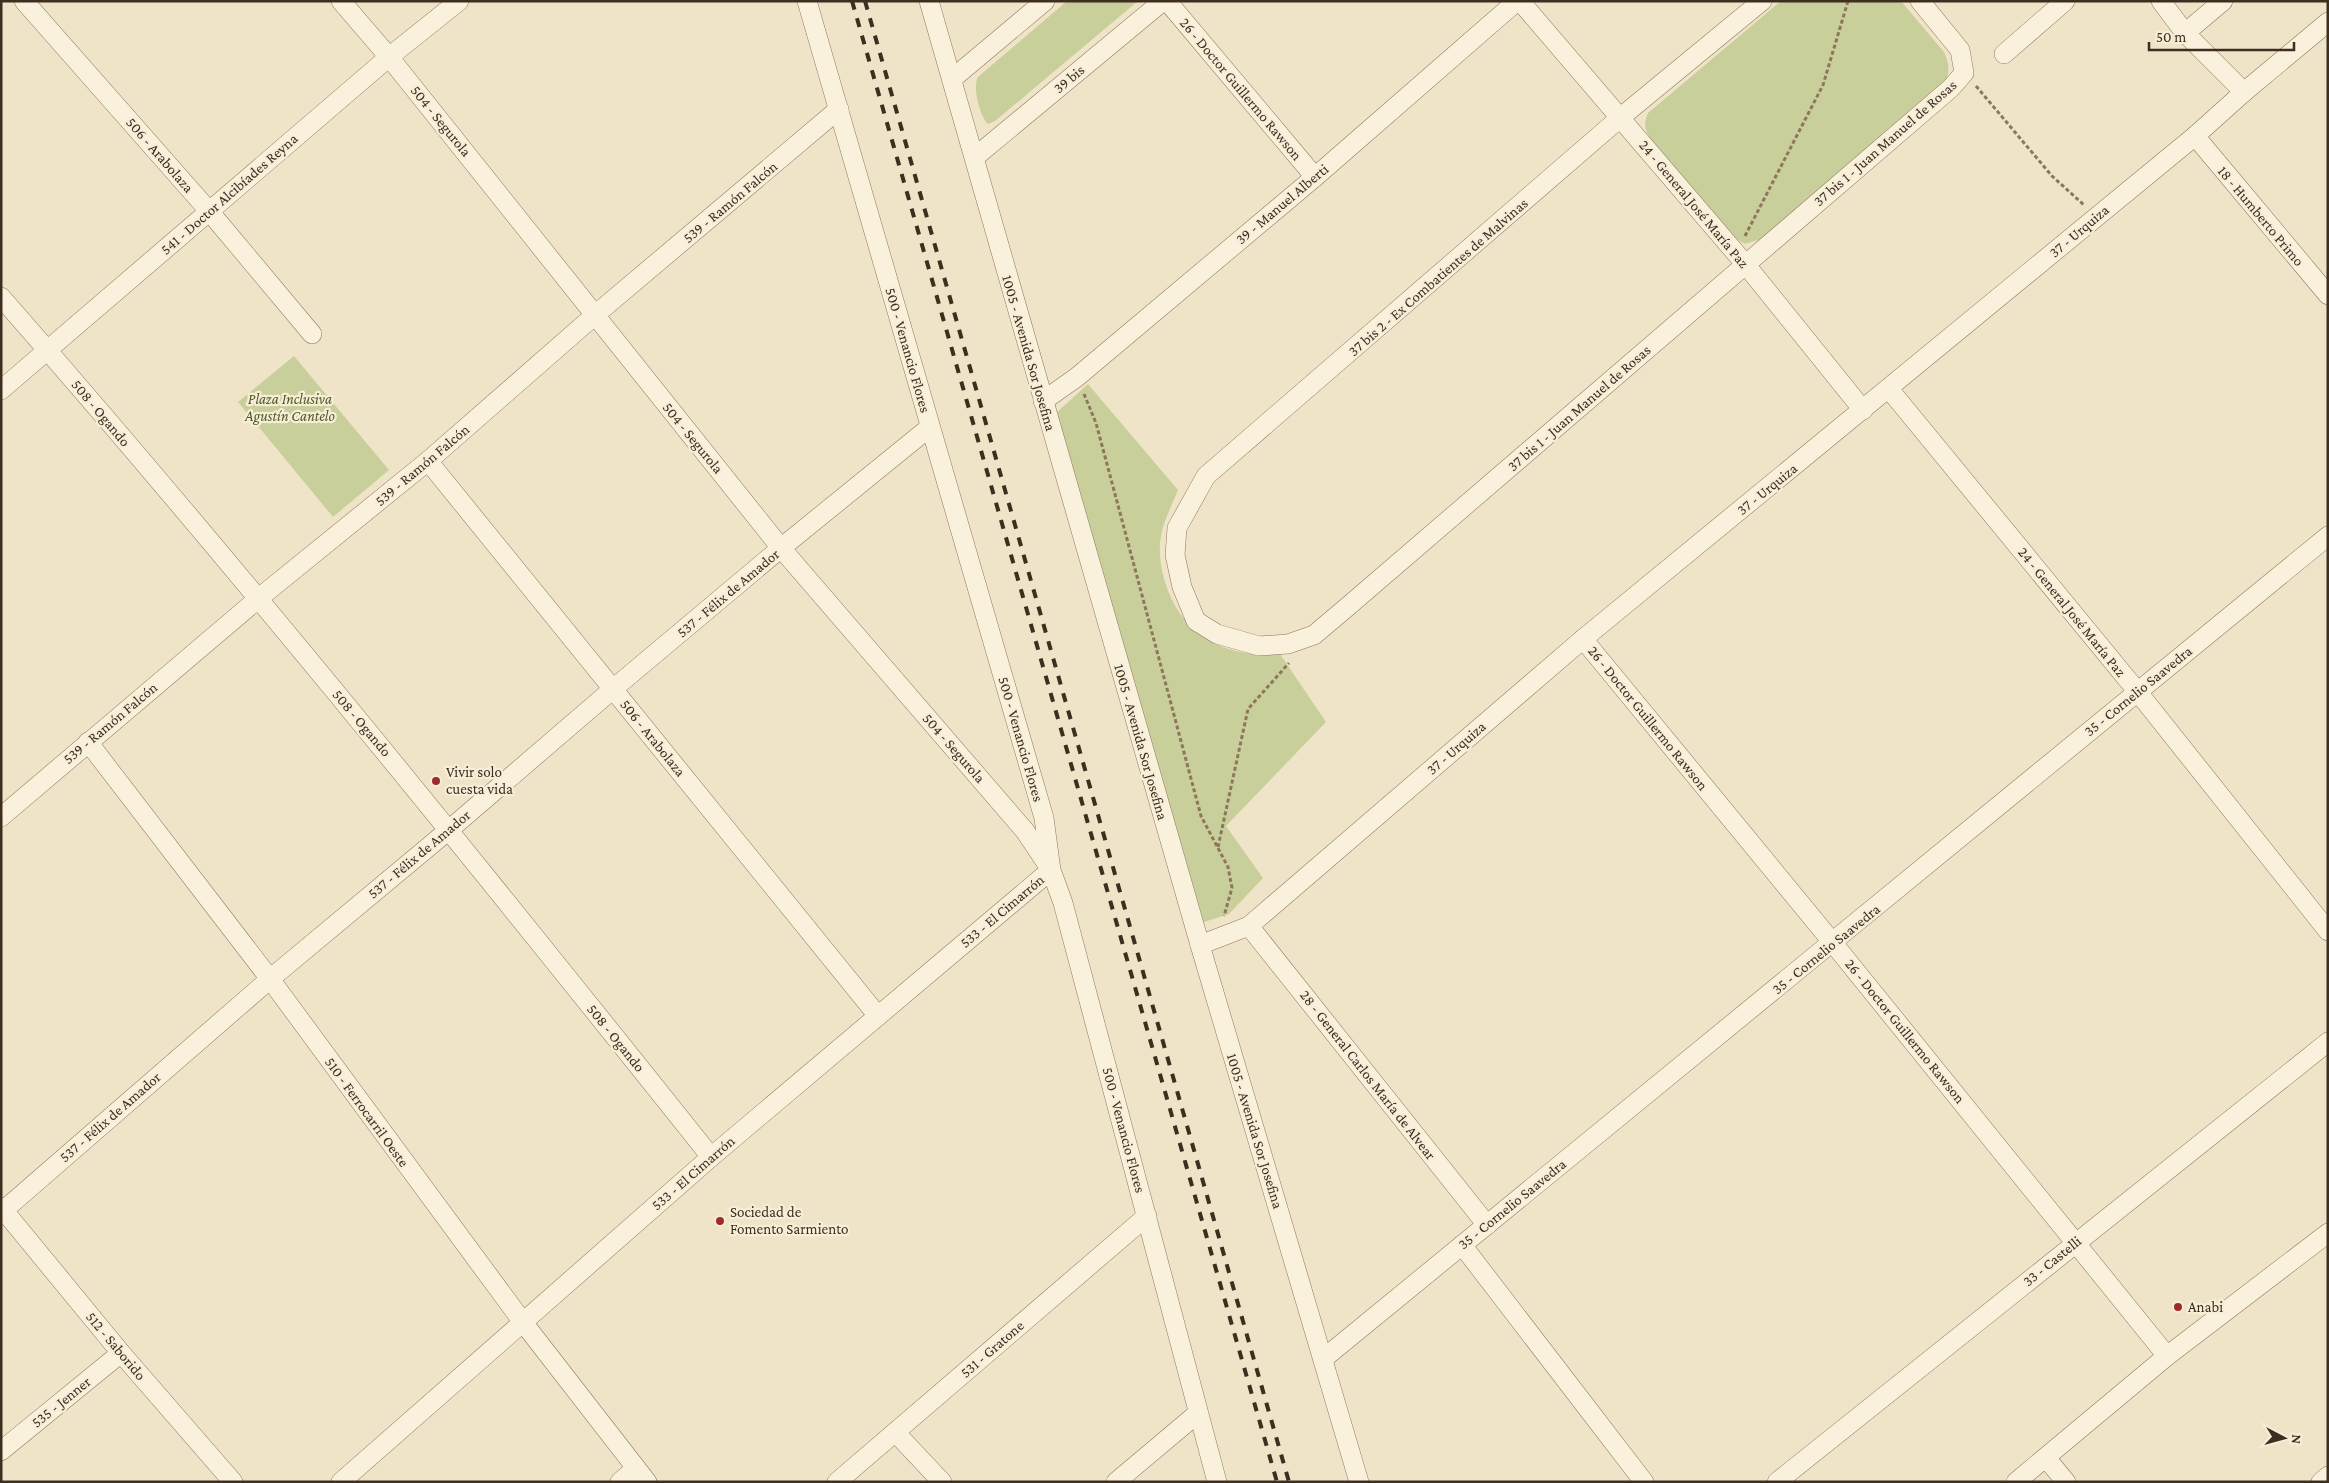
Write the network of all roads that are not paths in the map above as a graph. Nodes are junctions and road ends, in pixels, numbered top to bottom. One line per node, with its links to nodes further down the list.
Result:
1 (24, 1): 26 (street, 506 - Arabolaza)
2 (341, 1): 18 (street, 504 - Segurola)
3 (459, 1): 18 (street, 541 - Doctor Alcibíades Reyna)
4 (807, 1): 21 (street, 500 - Venancio Flores)
5 (929, 1): 19 (street, 1005 - Avenida Sor Josefina)
6 (1045, 1): 19 (street)
7 (1163, 1): 24 (street, 39 bis)
8 (1167, 1): 25 (street, 26 - Doctor Guillermo Rawson)
9 (1518, 1): 22 (street, 24 - General José María Paz); 25 (street, 39 - Manuel Alberti)
10 (1762, 1): 22 (street, 37 bis 2 - Ex Combatientes de Malvinas)
11 (1920, 1): 27 (street, 37 bis 1 - Juan Manuel de Rosas)
12 (2065, 1): 17 (street)
13 (2161, 1): 16 (street)
14 (2223, 1): 16 (street)
15 (2328, 22): 20 (street, 37 - Urquiza)
16 (2185, 32): 20 (street)
17 (2004, 54)
18 (390, 57): 26 (street, 541 - Doctor Alcibíades Reyna); 30 (street, 504 - Segurola)
19 (952, 79): 24 (street, 1005 - Avenida Sor Josefina)
20 (2244, 92): 23 (street, 37 - Urquiza)
21 (839, 109): 30 (street, 539 - Ramón Falcón); 37 (street, 500 - Venancio Flores)
22 (1621, 117): 27 (street, 24 - General José María Paz); 41 (street, 37 bis 2 - Ex Combatientes de Malvinas)
23 (2194, 136): 28 (street, 18 - Humberto Primo); 34 (street, 37 - Urquiza)
24 (974, 157): 35 (street, 1005 - Avenida Sor Josefina)
25 (1315, 177): 35 (street, 39 - Manuel Alberti)
26 (209, 211): 31 (street, 506 - Arabolaza); 32 (street, 541 - Doctor Alcibíades Reyna)
27 (1741, 259): 36 (street, 24 - General José María Paz); 41 (street, 37 bis 1 - Juan Manuel de Rosas)
28 (2328, 295)
29 (1, 297): 32 (street, 508 - Ogando)
30 (595, 315): 38 (street, 539 - Ramón Falcón); 40 (street, 504 - Segurola)
31 (312, 334)
32 (48, 351): 33 (street, 541 - Doctor Alcibíades Reyna); 42 (street, 508 - Ogando)
33 (1, 390)
34 (1889, 390): 36 (street, 37 - Urquiza); 45 (street, 24 - General José María Paz)
35 (1043, 401): 52 (street, 1005 - Avenida Sor Josefina)
36 (1863, 410): 43 (street, 37 - Urquiza)
37 (930, 427): 40 (street, 537 - Félix de Amador); 49 (street, 500 - Venancio Flores)
38 (428, 461): 42 (street, 539 - Ramón Falcón); 44 (street, 506 - Arabolaza)
39 (2328, 536): 45 (street, 35 - Cornelio Saavedra)
40 (781, 548): 44 (street, 537 - Félix de Amador); 49 (street, 504 - Segurola)
41 (1182, 588)
42 (259, 598): 46 (street, 539 - Ramón Falcón); 48 (street, 508 - Ogando)
43 (1583, 639): 50 (street, 37 - Urquiza); 53 (street, 26 - Doctor Guillermo Rawson)
44 (613, 689): 48 (street, 537 - Félix de Amador); 55 (street, 506 - Arabolaza)
45 (2138, 691): 51 (street, 24 - General José María Paz); 53 (street, 35 - Cornelio Saavedra)
46 (88, 742): 47 (street, 539 - Ramón Falcón); 54 (street, 510 - Ferrocarril Oeste)
47 (1, 817)
48 (450, 829): 54 (street, 537 - Félix de Amador); 57 (street, 508 - Ogando)
49 (1051, 870): 55 (street, 533 - El Cimarrón); 59 (street, 500 - Venancio Flores)
50 (1249, 926): 52 (street, 37 - Urquiza); 60 (street, 28 - General Carlos María de Alvear)
51 (2328, 931)
52 (1208, 942): 67 (street, 1005 - Avenida Sor Josefina)
53 (1833, 943): 60 (street, 35 - Cornelio Saavedra); 62 (street, 26 - Doctor Guillermo Rawson)
54 (270, 979): 58 (street, 537 - Félix de Amador); 64 (street, 510 - Ferrocarril Oeste)
55 (878, 1016): 57 (street, 533 - El Cimarrón)
56 (2328, 1042): 62 (street, 33 - Castelli)
57 (711, 1157): 64 (street, 533 - El Cimarrón)
58 (2, 1208): 65 (street, 512 - Saborido)
59 (1147, 1216): 68 (street, 500 - Venancio Flores); 69 (street, 531 - Gratone)
60 (1487, 1225): 63 (street, 35 - Cornelio Saavedra)
61 (2328, 1233): 66 (street)
62 (2076, 1242): 66 (street, 26 - Doctor Guillermo Rawson); 83 (street, 33 - Castelli)
63 (1462, 1245): 67 (street, 35 - Cornelio Saavedra); 82 (street)
64 (522, 1321): 72 (street, 510 - Ferrocarril Oeste); 75 (street, 533 - El Cimarrón)
65 (121, 1353): 70 (street, 535 - Jenner); 74 (street, 512 - Saborido)
66 (2167, 1356): 71 (street)
67 (1323, 1359): 81 (street, 1005 - Avenida Sor Josefina)
68 (1198, 1413): 79 (street); 80 (street, 500 - Venancio Flores)
69 (896, 1432): 77 (street, 531 - Gratone); 78 (street)
70 (1, 1451)
71 (2046, 1458): 84 (street); 85 (street)
72 (641, 1475): 76 (street)
73 (2328, 1476): 86 (street)
74 (233, 1482)
75 (341, 1482)
76 (620, 1482)
77 (837, 1482)
78 (942, 1482)
79 (1116, 1482)
80 (1217, 1482)
81 (1360, 1482)
82 (1644, 1482)
83 (1777, 1482)
84 (2016, 1482)
85 (2066, 1482)
86 (2321, 1482)

